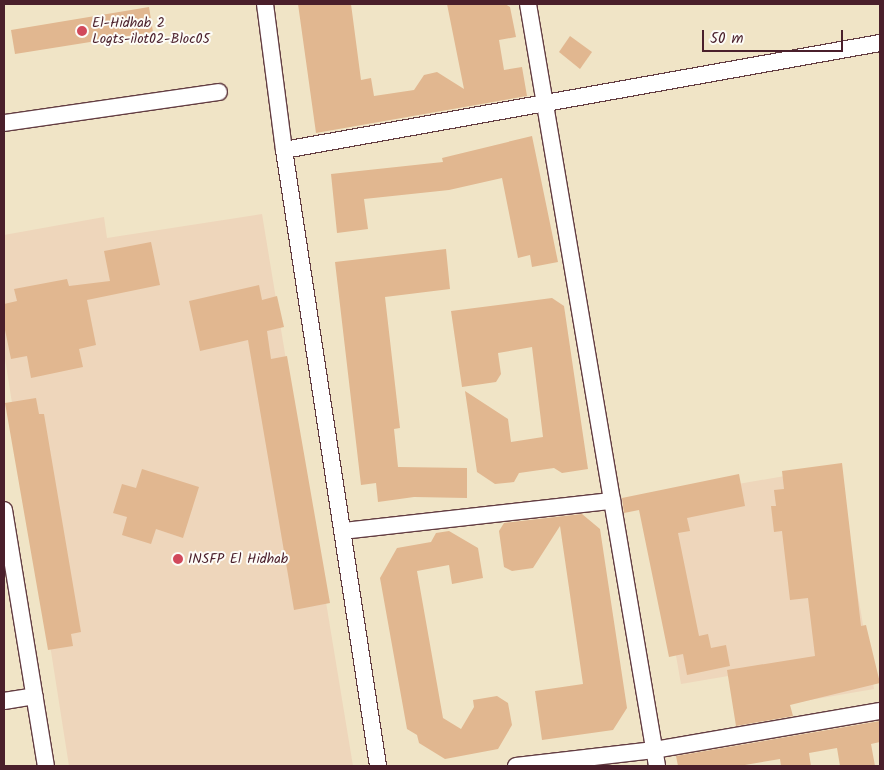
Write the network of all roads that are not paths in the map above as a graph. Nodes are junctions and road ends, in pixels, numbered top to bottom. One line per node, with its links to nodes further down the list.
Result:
1 (265, 4): 7 (street)
2 (528, 4): 5 (street)
3 (880, 43): 5 (street)
4 (219, 92): 6 (street)
5 (545, 104): 7 (street); 8 (street)
6 (4, 122)
7 (284, 150): 11 (street)
8 (612, 501): 11 (street); 15 (street)
9 (4, 510): 10 (street)
10 (5, 527): 12 (street)
11 (343, 531): 17 (street)
12 (35, 696): 13 (street); 16 (street)
13 (4, 701)
14 (880, 711): 15 (street)
15 (654, 750): 18 (street); 19 (street)
16 (46, 766)
17 (378, 766)
18 (516, 766)
19 (657, 766)

